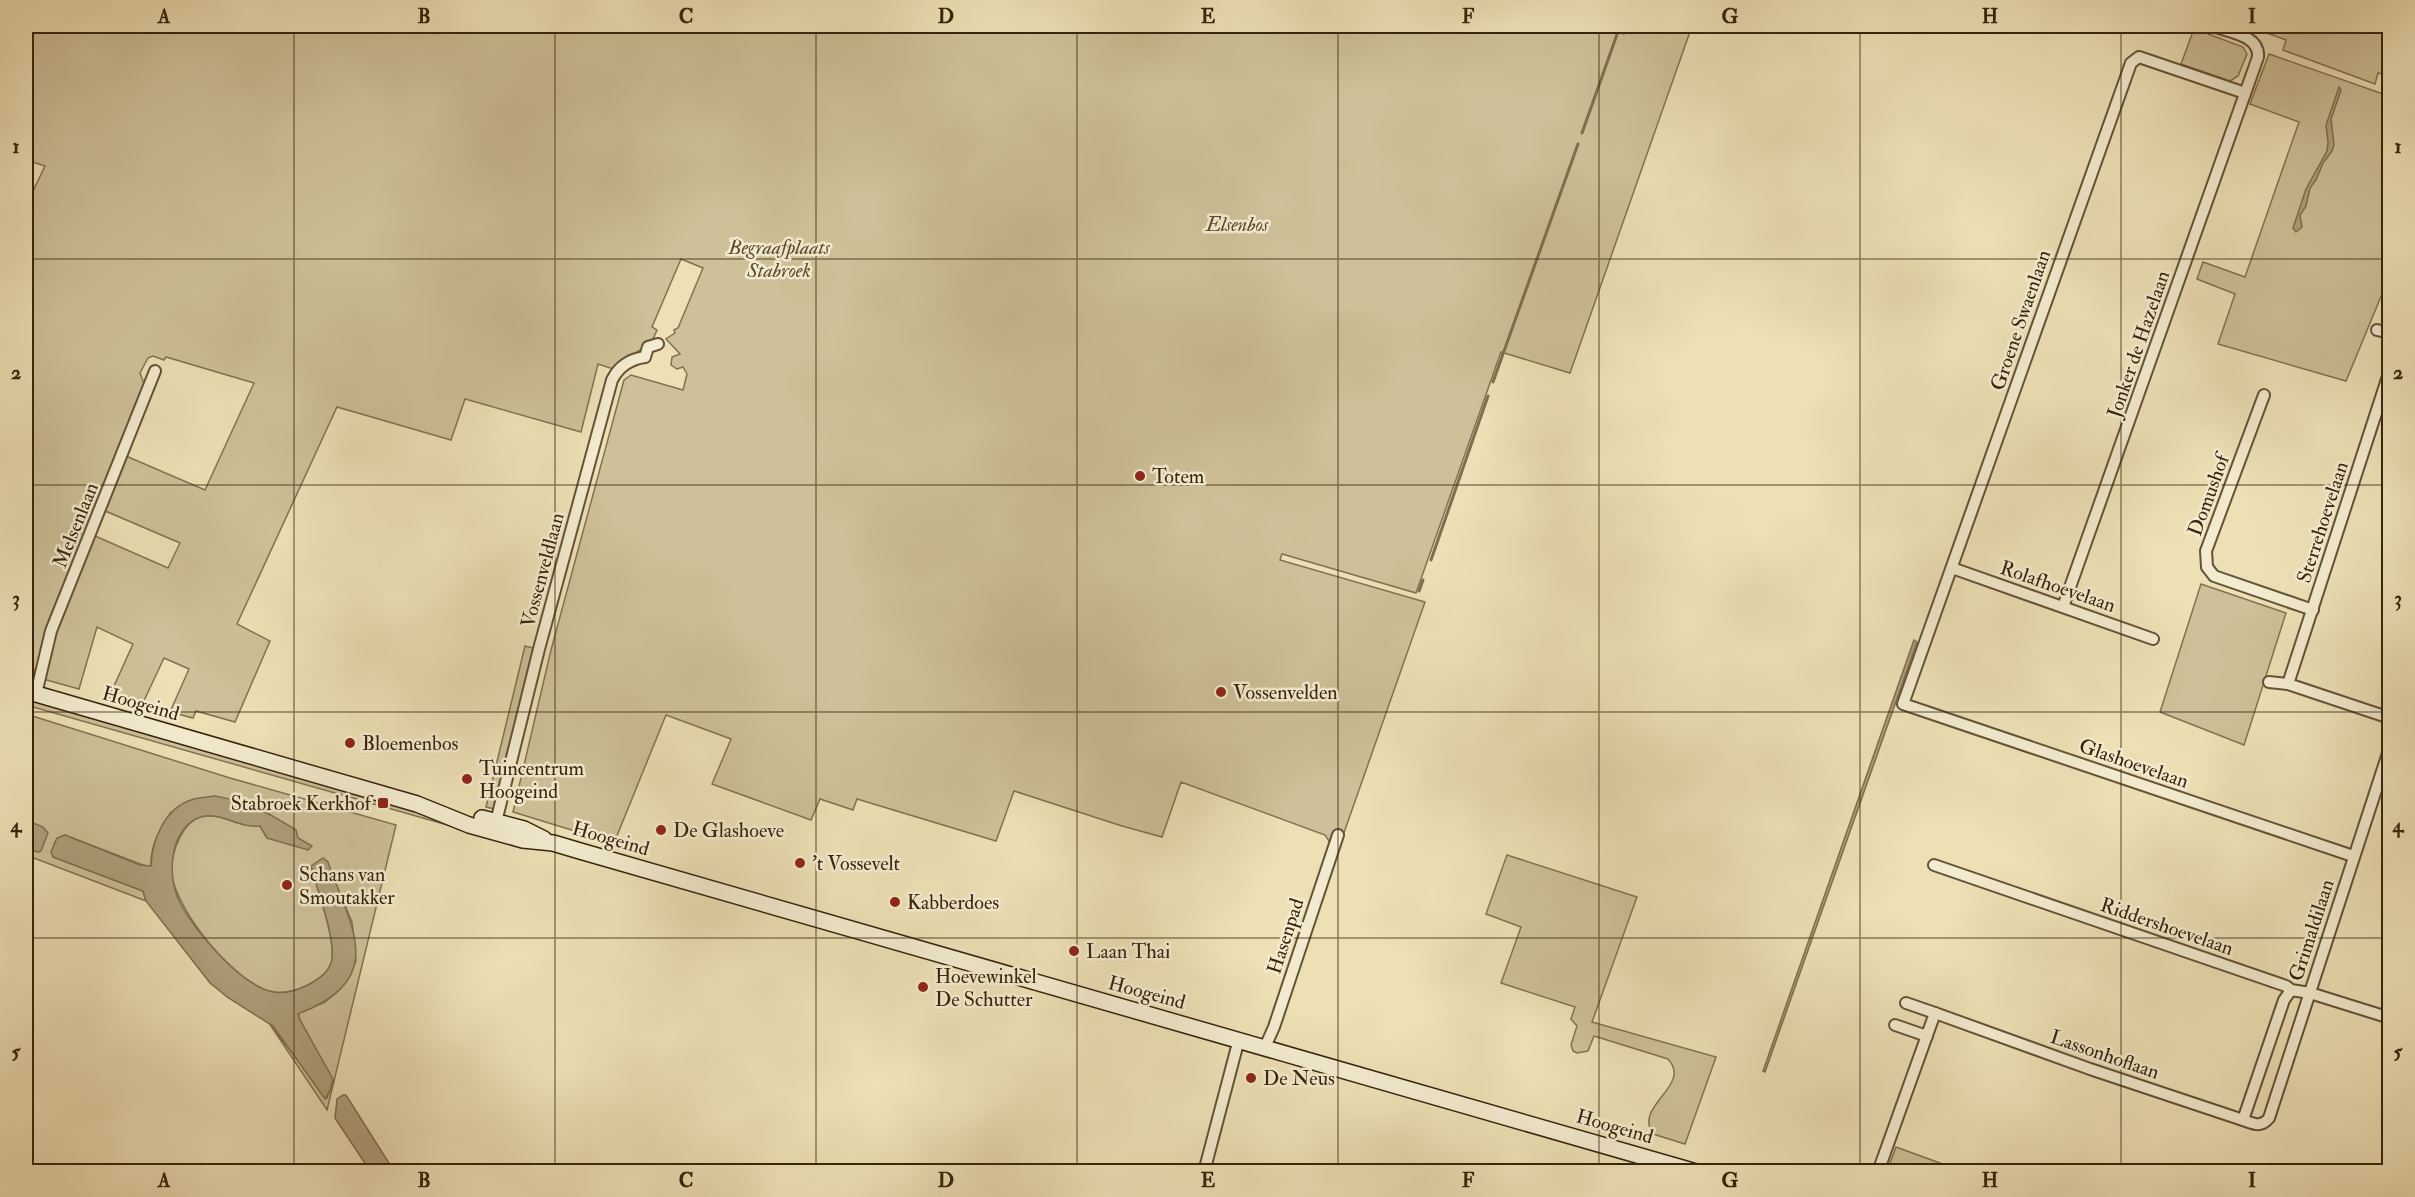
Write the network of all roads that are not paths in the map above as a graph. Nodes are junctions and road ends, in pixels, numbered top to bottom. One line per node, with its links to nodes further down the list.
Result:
1 (2213, 26): 2 (street, Jonker de Hazelaan)
2 (2245, 93): 9 (street, Groene Swaenlaan); 10 (street, Jonker de Hazelaan)
3 (2377, 330): 4 (street)
4 (2390, 333)
5 (658, 344): 20 (street, Vossenveldlaan)
6 (2390, 370): 11 (street, Sterrehoevelaan)
7 (155, 371): 15 (street, Melsenlaan)
8 (2264, 395): 11 (street, Domushof)
9 (1952, 568): 10 (street, Rolafhoevelaan); 16 (street, Groene Swaenlaan)
10 (2063, 607): 12 (street, Rolafhoevelaan)
11 (2313, 610): 14 (street, Sterrehoevelaan)
12 (2153, 639)
13 (2269, 682): 14 (street)
14 (2288, 684): 17 (street)
15 (31, 693): 20 (main road, Hoogeind)
16 (1903, 704): 22 (street, Glashoevelaan)
17 (2390, 718)
18 (2390, 747): 19 (street, Grimaldilaan)
19 (2386, 766): 22 (street, Grimaldilaan)
20 (495, 827): 31 (main road, Hoogeind)
21 (1338, 835): 32 (street, Hasenpad)
22 (2353, 856): 25 (street, Grimaldilaan)
23 (1934, 865): 24 (street, Riddershoevelaan)
24 (2291, 990): 25 (street, Riddershoevelaan); 33 (street, Grimaldilaan)
25 (2310, 993): 28 (street, Riddershoevelaan); 34 (street, Grimaldilaan)
26 (1906, 1003): 27 (street, Lassonhoflaan)
27 (1935, 1013): 30 (street); 33 (street, Lassonhoflaan)
28 (2390, 1018)
29 (1895, 1025): 30 (street)
30 (1927, 1036): 37 (street)
31 (1239, 1039): 32 (main road, Hoogeind); 35 (street)
32 (1265, 1047): 36 (main road, Hoogeind)
33 (2243, 1120): 34 (street, Lassonhoflaan)
34 (2265, 1123)
35 (1204, 1172)
36 (1696, 1172)
37 (1878, 1172)

